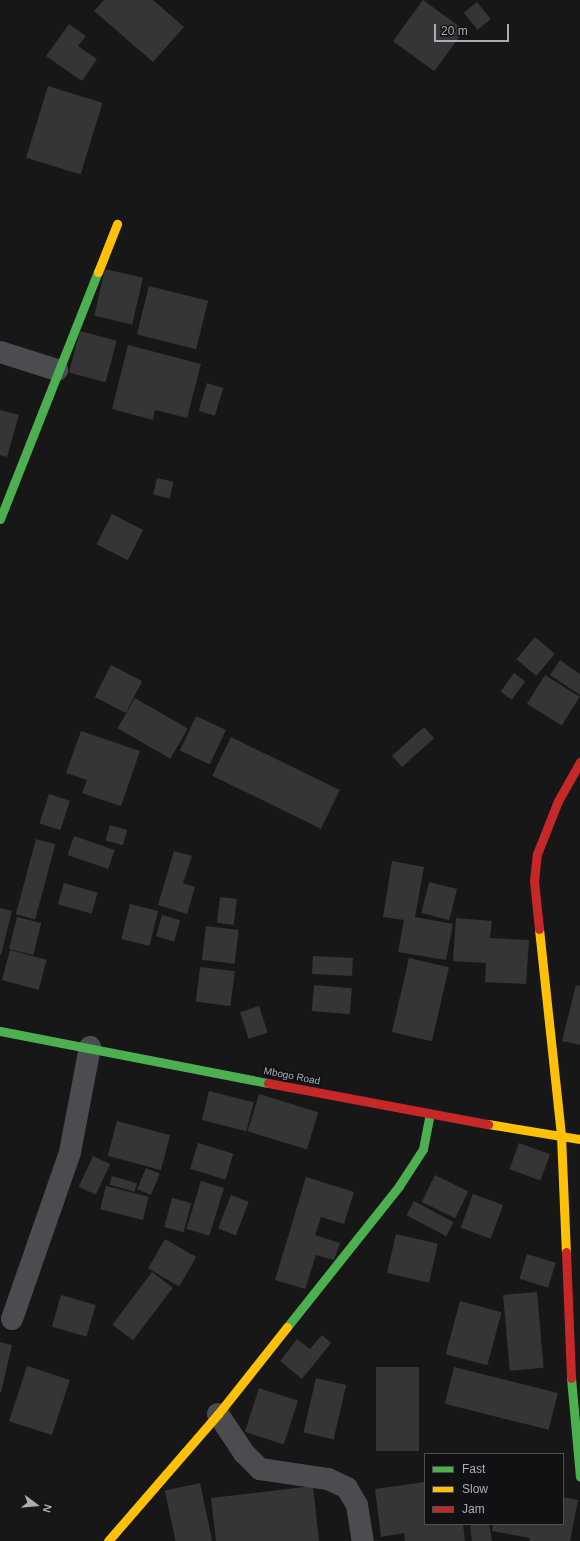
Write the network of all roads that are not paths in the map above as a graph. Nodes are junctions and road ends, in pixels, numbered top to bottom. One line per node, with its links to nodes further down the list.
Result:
1 (117, 224): 3 (street)
2 (0, 352): 3 (street)
3 (57, 370): 4 (street)
4 (0, 519)
5 (580, 762): 9 (street)
6 (0, 1031): 7 (street, Mbogo Road)
7 (90, 1047): 8 (street, Mbogo Road); 11 (street)
8 (430, 1114): 9 (street, Mbogo Road); 12 (street)
9 (561, 1135): 10 (street, Mbogo Road); 13 (street)
10 (580, 1139)
11 (12, 1319)
12 (218, 1414): 14 (street); 15 (street)
13 (580, 1477)
14 (108, 1541)
15 (363, 1541)

